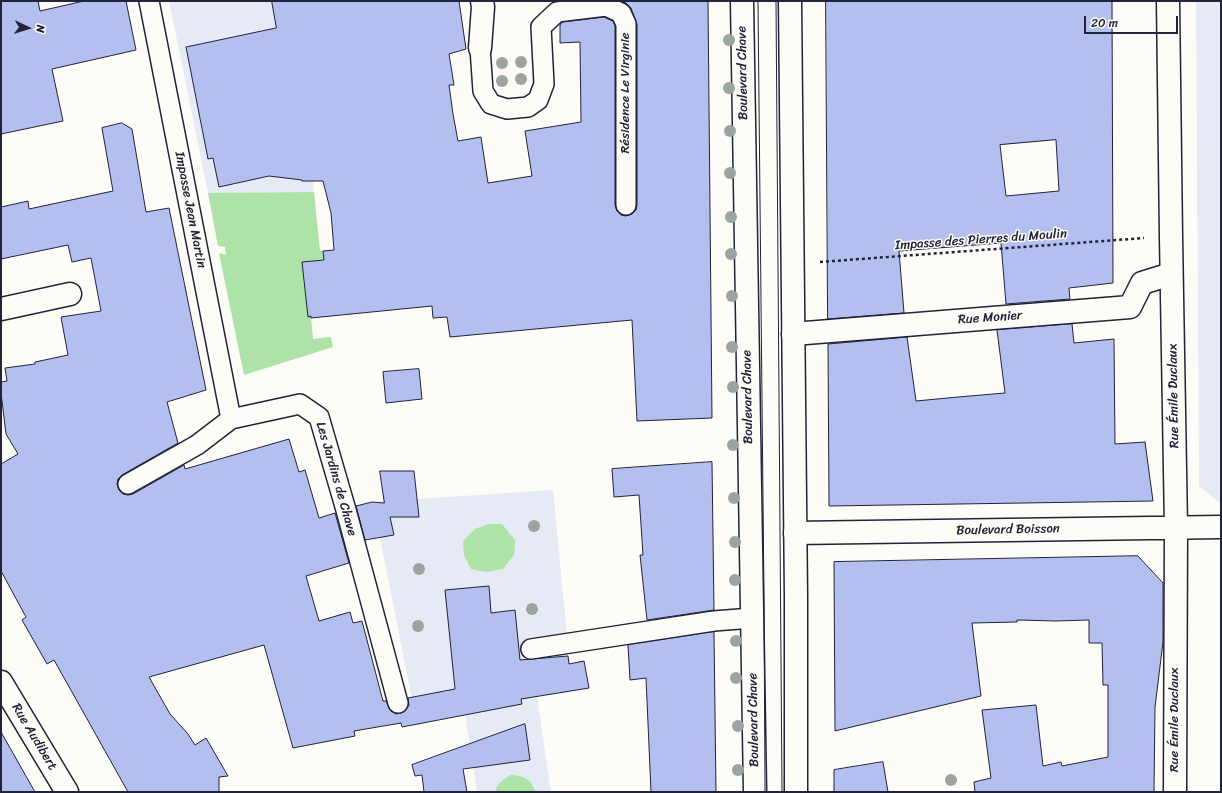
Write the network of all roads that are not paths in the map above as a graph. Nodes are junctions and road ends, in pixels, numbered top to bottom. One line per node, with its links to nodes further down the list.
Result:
1 (149, 1): 12 (lane, Impasse Jean Martin)
2 (482, 1): 6 (street)
3 (742, 1): 17 (street, Boulevard Chave)
4 (790, 1): 11 (street)
5 (1168, 1): 8 (street, Rue Émile Duclaux)
6 (480, 48): 7 (lane, Résidence Le Virginie)
7 (626, 205)
8 (1171, 274): 11 (street, Rue Monier); 15 (street, Rue Émile Duclaux)
9 (70, 294): 10 (street)
10 (1, 309)
11 (794, 334): 16 (street)
12 (231, 419): 13 (lane, Les Jardins de Chave); 20 (lane, Les Jardins de Chave)
13 (128, 484)
14 (1221, 527): 15 (street, Boulevard Boisson)
15 (1176, 528): 16 (street, Boulevard Boisson); 24 (street, Rue Émile Duclaux)
16 (795, 533): 23 (street)
17 (752, 618): 18 (lane); 22 (street, Boulevard Chave)
18 (530, 649)
19 (1, 682): 21 (street, Rue Audibert)
20 (398, 703)
21 (67, 792)
22 (755, 792)
23 (796, 792)
24 (1175, 792)

